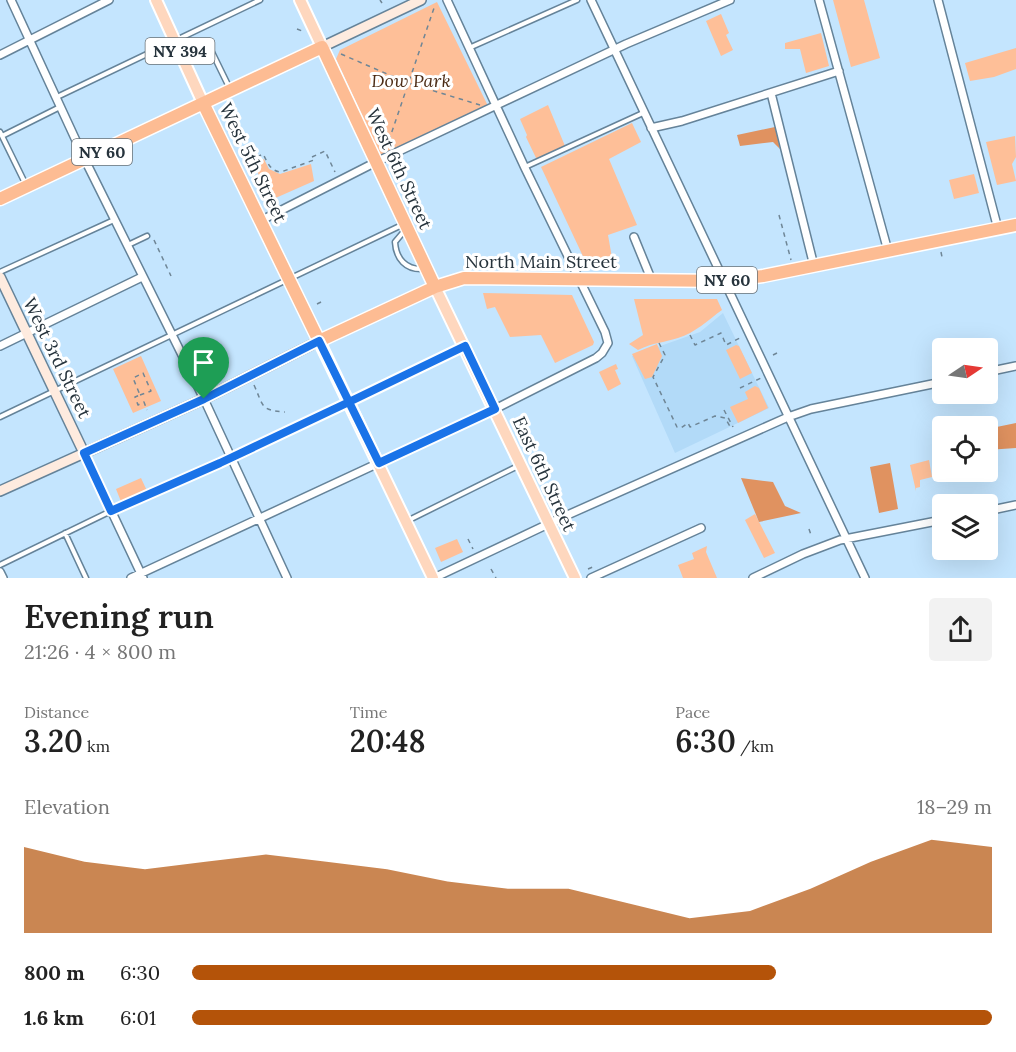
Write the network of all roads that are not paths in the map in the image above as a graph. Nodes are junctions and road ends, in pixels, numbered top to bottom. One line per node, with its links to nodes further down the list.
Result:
1 (11, 0): 13 (street)
2 (109, 0): 13 (street)
3 (156, 0): 14 (main road, West 5th Street / NY 394)
4 (260, 0): 14 (lane)
5 (300, 0): 15 (main road, West 6th Street)
6 (421, 0): 15 (street)
7 (447, 0): 16 (street)
8 (577, 0): 16 (lane)
9 (591, 0): 17 (street)
10 (730, 0): 17 (street)
11 (819, 0): 19 (street)
12 (938, 0): 38 (street)
13 (30, 39): 18 (street); 22 (street)
14 (178, 47): 20 (lane); 22 (lane); 23 (main road, West 5th Street / NY 394)
15 (322, 47): 20 (highway, NY 60); 30 (highway, West 6th Street)
16 (469, 48): 24 (street)
17 (614, 50): 24 (street); 26 (street)
18 (0, 55)
19 (839, 71): 21 (street); 42 (street)
20 (231, 90): 23 (highway, NY 60)
21 (771, 93): 27 (street); 43 (street)
22 (56, 98): 25 (street)
23 (203, 103): 29 (highway, NY 60); 35 (highway, West 5th Street)
24 (496, 106): 30 (street); 31 (street)
25 (60, 107): 28 (lane); 29 (street)
26 (643, 112): 27 (street); 31 (lane)
27 (651, 128): 51 (street)
28 (1, 134): 32 (lane)
29 (85, 160): 32 (highway, NY 60); 34 (street)
30 (376, 162): 35 (street); 37 (highway, West 6th Street)
31 (525, 168): 49 (street)
32 (26, 186): 33 (highway, NY 60)
33 (0, 199)
34 (114, 220): 41 (street); 45 (lane)
35 (260, 221): 47 (highway, West 5th Street)
36 (1016, 225): 38 (highway, North Main Street / NY 60)
37 (406, 226): 44 (highway, West 6th Street); 44 (lane); 47 (lane)
38 (998, 229): 42 (highway, North Main Street / NY 60)
39 (147, 236): 41 (lane)
40 (634, 237): 50 (street)
41 (127, 246): 46 (street)
42 (888, 251): 43 (highway, North Main Street / NY 60)
43 (814, 266): 51 (highway, North Main Street / NY 60)
44 (427, 269): 48 (highway, NY 60); 52 (highway, West 6th Street)
45 (0, 274): 53 (street, West 3rd Street)
46 (142, 277): 53 (street); 54 (street)
47 (289, 278): 54 (lane); 55 (highway, West 5th Street)
48 (481, 278): 49 (highway, North Main Street / NY 60); 52 (highway, North Main Street / NY 60)
49 (578, 278): 50 (highway, North Main Street / NY 60); 64 (street)
50 (652, 281): 51 (highway, North Main Street / NY 60)
51 (723, 281): 66 (street)
52 (435, 287): 55 (highway, North Main Street / NY 60); 57 (main road, East 6th Street)
53 (28, 334): 56 (street); 61 (street, West 3rd Street)
54 (171, 335): 61 (lane); 62 (street)
55 (319, 341): 62 (street, North Main Street); 63 (main road)
56 (0, 346)
57 (465, 346): 63 (lane); 64 (main road, East 6th Street)
58 (1016, 366): 59 (street)
59 (998, 370)
60 (932, 384): 66 (street)
61 (56, 392): 65 (lane); 67 (street, West 3rd Street)
62 (204, 399): 67 (street, North Main Street); 68 (street)
63 (349, 402): 68 (lane); 69 (main road)
64 (495, 409): 69 (street); 70 (main road, East 6th Street)
65 (0, 417)
66 (788, 417): 78 (street); 81 (street)
67 (84, 453): 71 (street, North Main Street); 74 (street)
68 (231, 458): 74 (lane); 75 (street)
69 (379, 463): 75 (street); 76 (main road)
70 (520, 465): 76 (lane); 78 (main road, East 6th Street)
71 (0, 491)
72 (1016, 505): 73 (street)
73 (998, 509)
74 (111, 511): 80 (lane); 84 (street)
75 (261, 518): 84 (street); 88 (street)
76 (406, 521): 89 (main road)
77 (932, 522): 81 (street)
78 (549, 524): 89 (street); 90 (main road, East 6th Street)
79 (701, 528): 91 (street)
80 (65, 533): 82 (lane); 86 (lane)
81 (846, 538): 92 (street); 93 (street)
82 (0, 565)
83 (0, 572): 85 (street)
84 (142, 576): 87 (street)
85 (3, 578)
86 (86, 578)
87 (131, 578)
88 (286, 578)
89 (433, 578)
90 (575, 578)
91 (591, 578)
92 (753, 578)
93 (865, 578)

